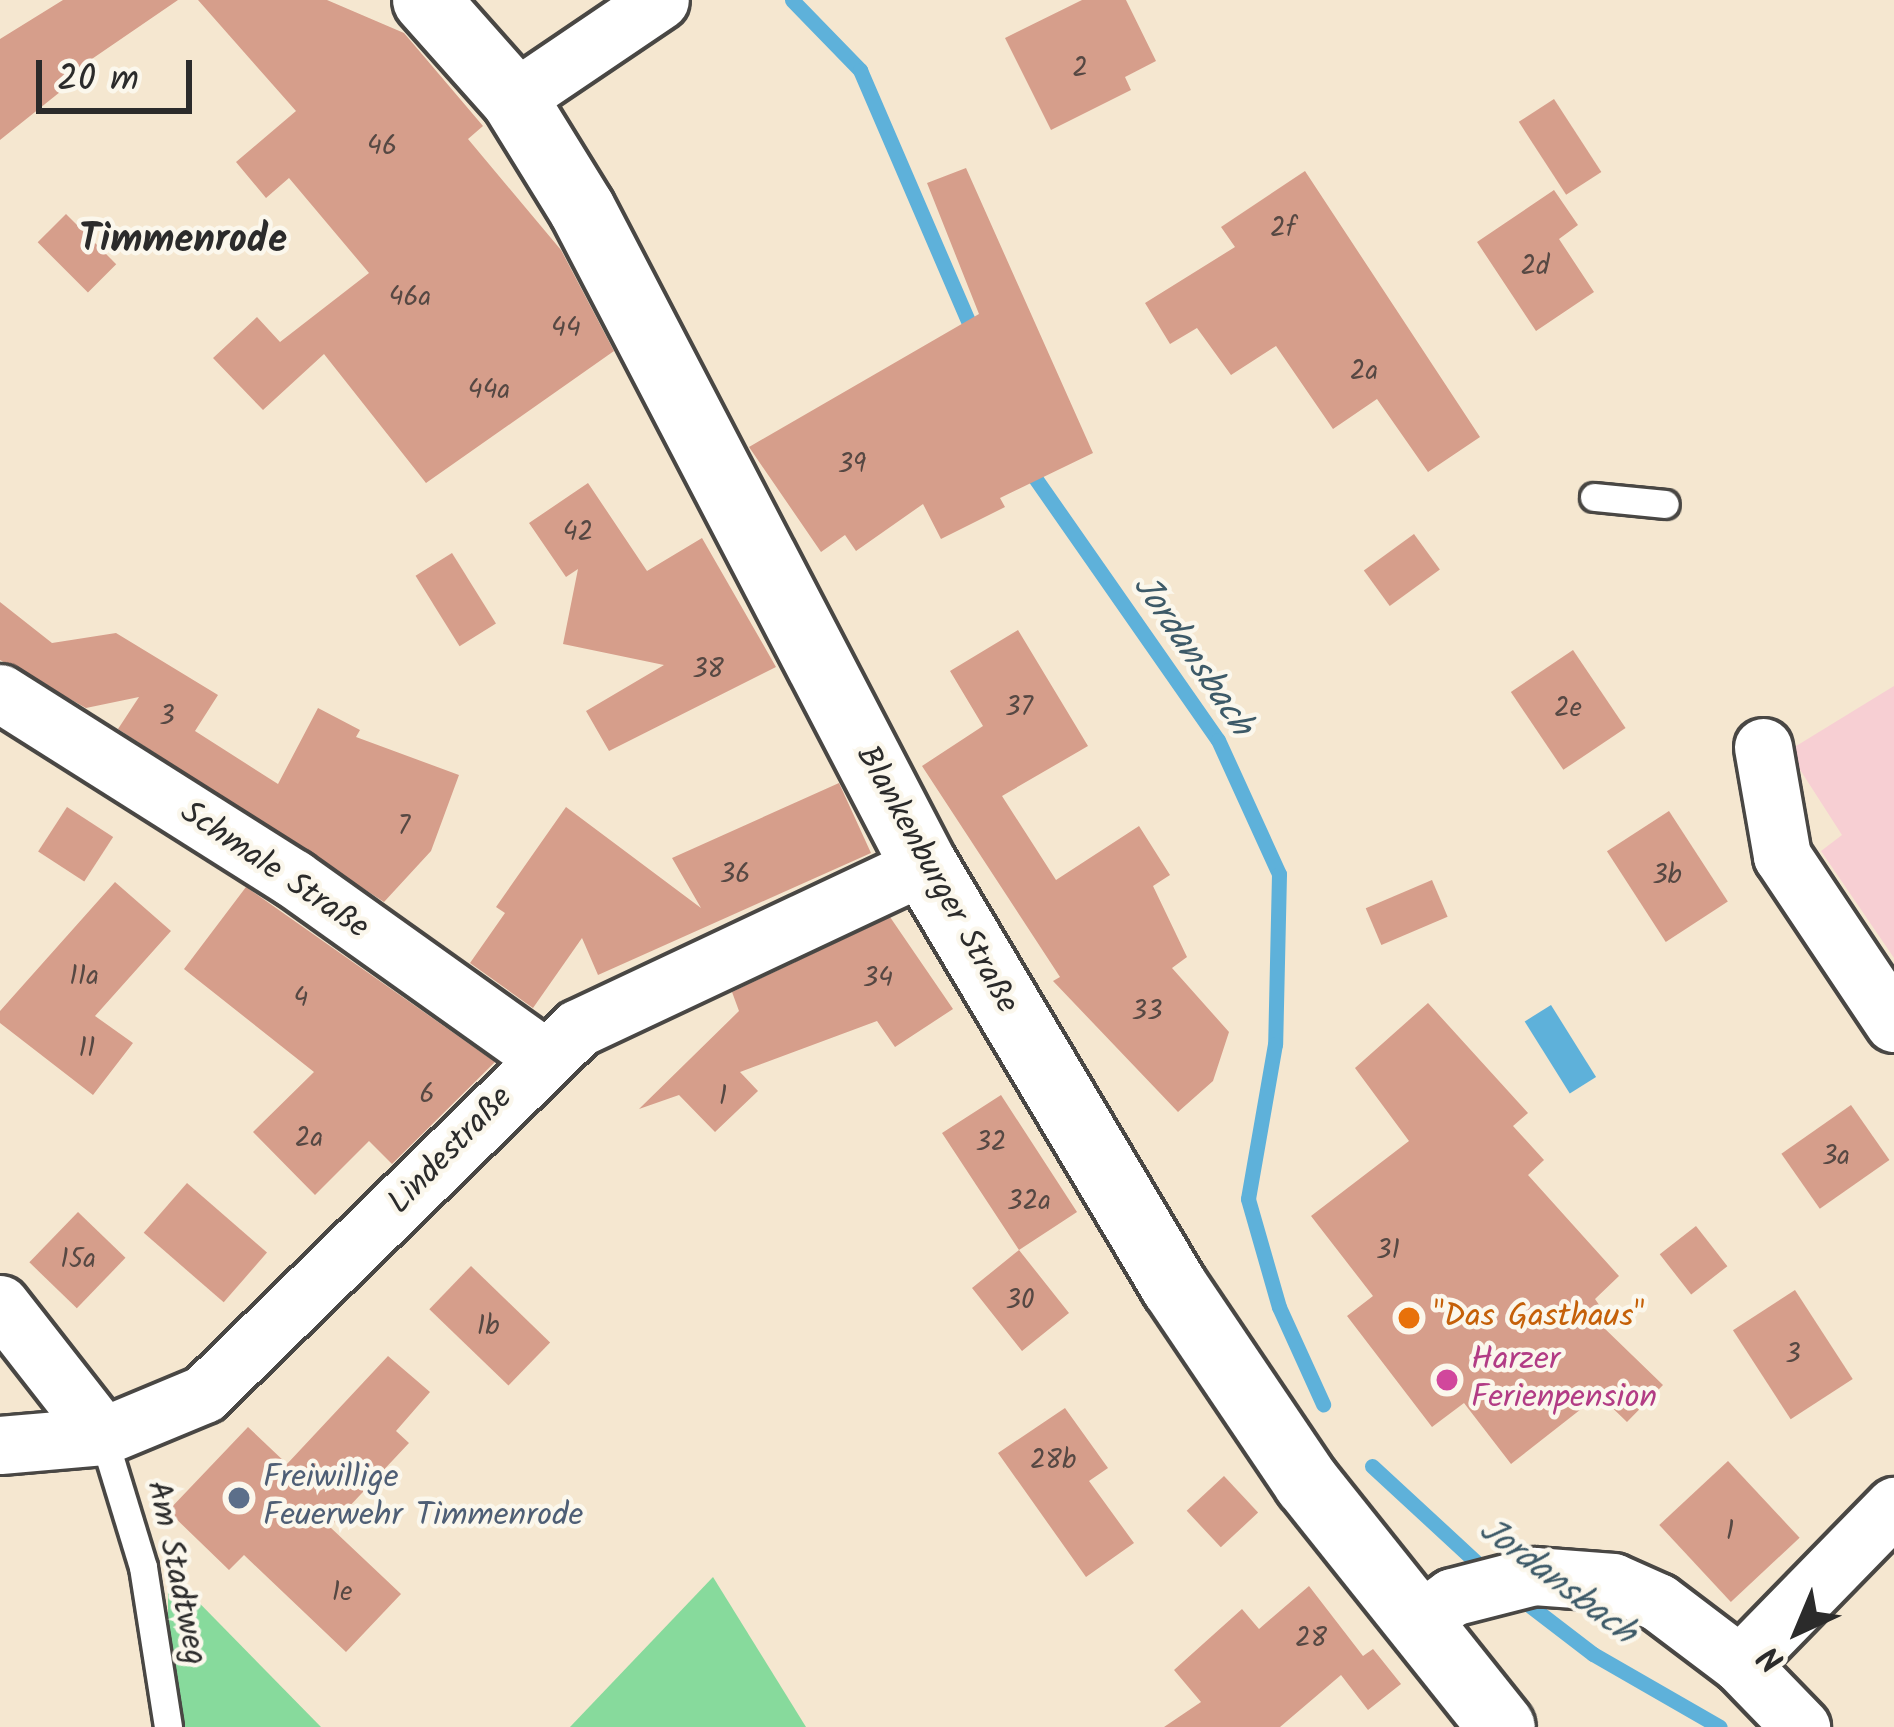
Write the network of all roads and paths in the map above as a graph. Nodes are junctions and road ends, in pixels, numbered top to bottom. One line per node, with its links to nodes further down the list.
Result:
1 (426, 0): 3 (main road, Blankenburger Straße)
2 (660, 0): 3 (street)
3 (514, 99): 8 (main road, Blankenburger Straße)
4 (1594, 497): 5 (lane)
5 (1665, 504)
6 (0, 693): 10 (street, Schmale Straße)
7 (1762, 747): 9 (street)
8 (925, 865): 10 (street, Lindestraße); 15 (main road, Blankenburger Straße)
9 (1894, 1023)
10 (543, 1056): 12 (street, Lindestraße)
11 (0, 1304): 12 (street)
12 (103, 1436): 13 (street, Lindestraße); 17 (lane, Am Stadtweg)
13 (0, 1445)
14 (1894, 1506): 16 (street)
15 (1434, 1610): 16 (street); 18 (main road, Blankenburger Straße)
16 (1740, 1664): 19 (street)
17 (169, 1727)
18 (1502, 1727)
19 (1801, 1727)

